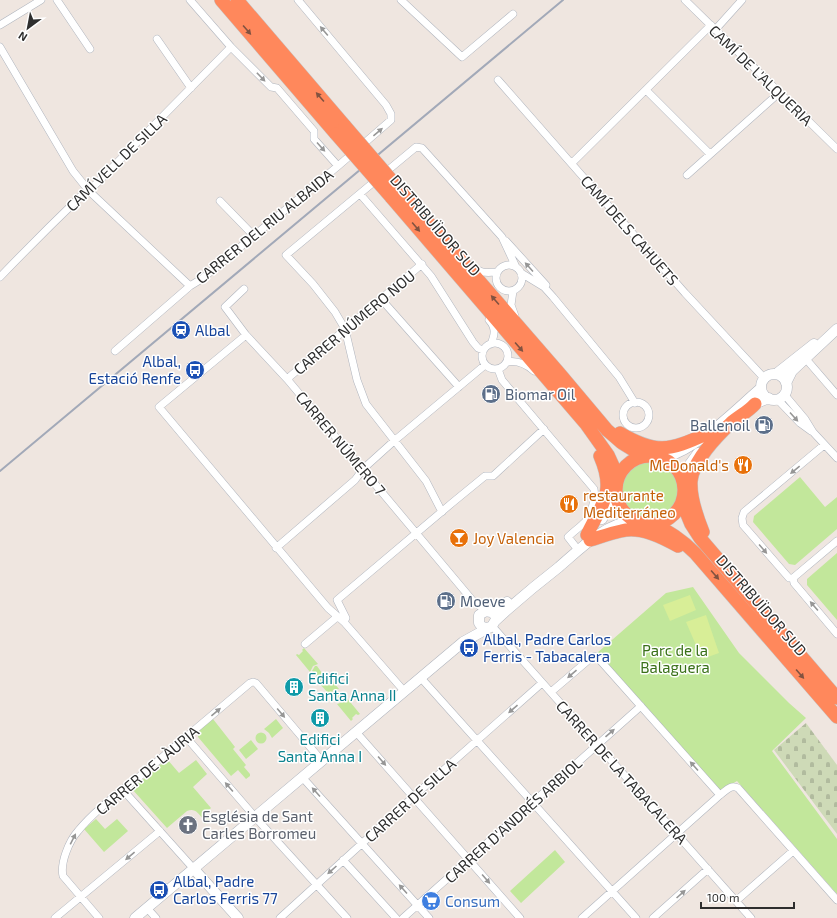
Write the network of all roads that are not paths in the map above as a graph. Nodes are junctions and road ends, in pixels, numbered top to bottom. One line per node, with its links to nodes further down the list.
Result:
1 (41, 0): 11 (street)
2 (57, 0): 16 (street)
3 (190, 0): 15 (street)
4 (221, 0): 21 (highway, DISTRIBUÏDOR SUD, one-way to 21)
5 (237, 0): 21 (highway, DISTRIBUÏDOR SUD, one-way to 5)
6 (298, 0): 25 (street, CARRER DEL RIU ALBAIDA, one-way to 6)
7 (401, 0): 10 (street)
8 (685, 0): 12 (street, CAMÍ DE L'ALQUERIA)
9 (742, 0): 12 (street)
10 (513, 14)
11 (0, 25)
12 (713, 28): 19 (street); 20 (street, CAMÍ DE L'ALQUERIA)
13 (157, 39): 18 (street)
14 (0, 47): 27 (street)
15 (232, 47): 18 (street, CAMÍ VELL DE SILLA); 25 (street, one-way to 25)
16 (90, 49)
17 (498, 80): 24 (street, CAMÍ DELS CAHUETS)
18 (191, 88): 27 (street, CAMÍ VELL DE SILLA)
19 (646, 90): 23 (street); 24 (street)
20 (779, 93): 22 (street, CAMÍ DE L'ALQUERIA); 23 (street)
21 (341, 130): 28 (highway, DISTRIBUÏDOR SUD, bridge)
22 (837, 149)
23 (710, 154): 26 (street)
24 (572, 164): 62 (street, CAMÍ DELS CAHUETS)
25 (338, 166): 32 (street, CARRER DEL RIU ALBAIDA)
26 (687, 175)
27 (88, 191): 41 (street, CAMÍ VELL DE SILLA); 44 (street)
28 (395, 193): 31 (highway, DISTRIBUÏDOR SUD); 34 (highway, DISTRIBUÏDOR SUD, one-way to 34)
29 (360, 194): 33 (street); 36 (street); 49 (street)
30 (220, 201): 32 (street)
31 (438, 234): 39 (street); 60 (highway, DISTRIBUÏDOR SUD, one-way to 31)
32 (254, 236): 44 (street, CARRER DEL RIU ALBAIDA)
33 (502, 237): 35 (street); 47 (street, one-way to 33)
34 (436, 250): 53 (street); 67 (highway, DISTRIBUÏDOR SUD, one-way to 67)
35 (508, 251): 37 (street); 38 (street)
36 (422, 264): 48 (street, CARRER NÚMERO NOU); 54 (street)
37 (505, 266): 38 (street); 39 (street)
38 (516, 267): 40 (street)
39 (497, 272): 46 (street)
40 (521, 273): 42 (street); 43 (street)
41 (0, 277)
42 (538, 283): 43 (street); 47 (street)
43 (520, 285): 46 (street)
44 (190, 286): 55 (street, CARRER DEL RIU ALBAIDA)
45 (244, 289): 51 (street, CARRER NÚMERO 7)
46 (513, 291): 60 (street)
47 (553, 297): 70 (street)
48 (380, 299): 49 (street, CARRER NÚMERO NOU); 65 (street)
49 (345, 329): 63 (street, CARRER NÚMERO NOU); 75 (street)
50 (837, 329): 52 (street)
51 (246, 335): 63 (street, CARRER NÚMERO 7); 92 (street)
52 (825, 339): 56 (street); 61 (street)
53 (491, 344): 54 (street); 57 (street)
54 (483, 350): 58 (street)
55 (115, 351)
56 (806, 359): 64 (street); 68 (street)
57 (507, 362): 59 (street); 67 (street)
58 (485, 365): 59 (street); 65 (street)
59 (498, 369): 73 (street)
60 (560, 374): 72 (highway, DISTRIBUÏDOR SUD)
61 (776, 374): 62 (street); 64 (street)
62 (764, 378): 66 (street)
63 (287, 379): 80 (street, CARRER NÚMERO 7)
64 (786, 383): 69 (street)
65 (459, 387): 75 (street)
66 (761, 388): 69 (street); 74 (street)
67 (556, 390): 72 (highway, DISTRIBUÏDOR SUD)
68 (837, 395)
69 (777, 397): 71 (street); 76 (street)
70 (635, 403)
71 (756, 404): 82 (street); 93 (highway)
72 (590, 420): 74 (highway); 77 (highway, DISTRIBUÏDOR SUD); 81 (highway, DISTRIBUÏDOR SUD); 89 (highway)
73 (544, 429): 85 (street); 91 (street)
74 (706, 434): 78 (street)
75 (394, 441): 80 (street); 85 (street)
76 (824, 445): 79 (street); 94 (street, one-way to 94)
77 (648, 456): 78 (highway); 81 (highway)
78 (664, 458): 82 (highway)
79 (837, 458)
80 (363, 469): 88 (street, CARRER NÚMERO 7); 92 (street)
81 (618, 477): 83 (highway)
82 (683, 481): 84 (highway)
83 (615, 492): 86 (highway); 89 (street)
84 (682, 502): 87 (highway); 93 (highway, DISTRIBUÏDOR SUD)
85 (442, 512): 88 (street)
86 (634, 520): 87 (highway); 89 (street)
87 (653, 524): 93 (highway, DISTRIBUÏDOR SUD)
88 (417, 533): 95 (street, CARRER NÚMERO 7); 97 (street)
89 (589, 537): 91 (street); 93 (highway); 98 (street)
90 (837, 541): 94 (street)
91 (575, 546): 95 (street)
92 (276, 548): 96 (street)
93 (707, 556): 106 (highway, DISTRIBUÏDOR SUD); 108 (highway, DISTRIBUÏDOR SUD, one-way to 108)
94 (793, 578): 99 (street, one-way to 94)
95 (483, 614): 98 (street); 98 (street); 100 (street)
96 (337, 617): 97 (street); 101 (street)
97 (344, 622): 104 (street)
98 (491, 625): 100 (street); 103 (street, CARRER DE LA TABACALERA)
99 (837, 634)
100 (463, 642): 102 (street)
101 (304, 644)
102 (420, 678): 104 (street); 111 (street)
103 (542, 683): 105 (street, CARRER DE LA TABACALERA); 111 (street, CARRER DE SILLA, one-way to 111)
104 (404, 691): 109 (street)
105 (551, 692): 107 (street, one-way to 105); 112 (street, CARRER DE LA TABACALERA)
106 (837, 698)
107 (641, 706): 112 (street, CARRER D'ANDRÉS ARBIOL, one-way to 107); 116 (street, one-way to 107)
108 (837, 717)
109 (356, 732): 113 (street); 117 (street, one-way to 117)
110 (186, 737): 113 (street, CARRER DE LÀURIA, one-way to 113); 115 (street, CARRER DE LÀURIA); 119 (street, one-way to 110)
111 (477, 740): 117 (street, CARRER DE SILLA); 118 (street)
112 (597, 745): 118 (street, CARRER D'ANDRÉS ARBIOL); 121 (street, CARRER DE LA TABACALERA)
113 (322, 760): 114 (street)
114 (302, 777): 119 (street); 122 (street, one-way to 114)
115 (123, 790): 120 (street); 130 (street, CARRER DE LÀURIA, one-way to 115)
116 (720, 795): 121 (street); 123 (street)
117 (413, 797): 122 (street, CARRER DE SILLA); 124 (street)
118 (532, 802): 124 (street, CARRER D'ANDRÉS ARBIOL); 129 (street)
119 (255, 816): 126 (street); 128 (street)
120 (160, 831): 126 (street); 130 (street, one-way to 130)
121 (677, 834): 127 (street, CARRER DE LA TABACALERA); 129 (street)
122 (362, 843): 125 (street, CARRER DE SILLA); 133 (street, one-way to 122)
123 (793, 850): 131 (street); 132 (street)
124 (469, 859): 133 (street, CARRER D'ANDRÉS ARBIOL); 145 (street, one-way to 145)
125 (343, 860): 128 (street, CARRER DE SILLA, one-way to 128); 142 (street)
126 (194, 868): 134 (street); 139 (street)
127 (708, 869): 132 (street, CARRER DE LA TABACALERA); 148 (street, one-way to 127)
128 (316, 884): 140 (street, CARRER DE SILLA); 141 (street)
129 (612, 891): 146 (street); 147 (street)
130 (81, 896): 135 (street); 136 (street)
131 (837, 900)
132 (736, 901): 149 (street, CARRER DE LA TABACALERA)
133 (417, 905): 143 (street, CARRER D'ANDRÉS ARBIOL); 144 (street)
134 (147, 908): 137 (street); 138 (street)
135 (55, 918)
136 (99, 918)
137 (135, 918)
138 (156, 918)
139 (238, 918)
140 (280, 918)
141 (347, 918)
142 (396, 918)
143 (403, 918)
144 (429, 918)
145 (520, 918)
146 (582, 918)
147 (636, 918)
148 (653, 918)
149 (751, 918)

